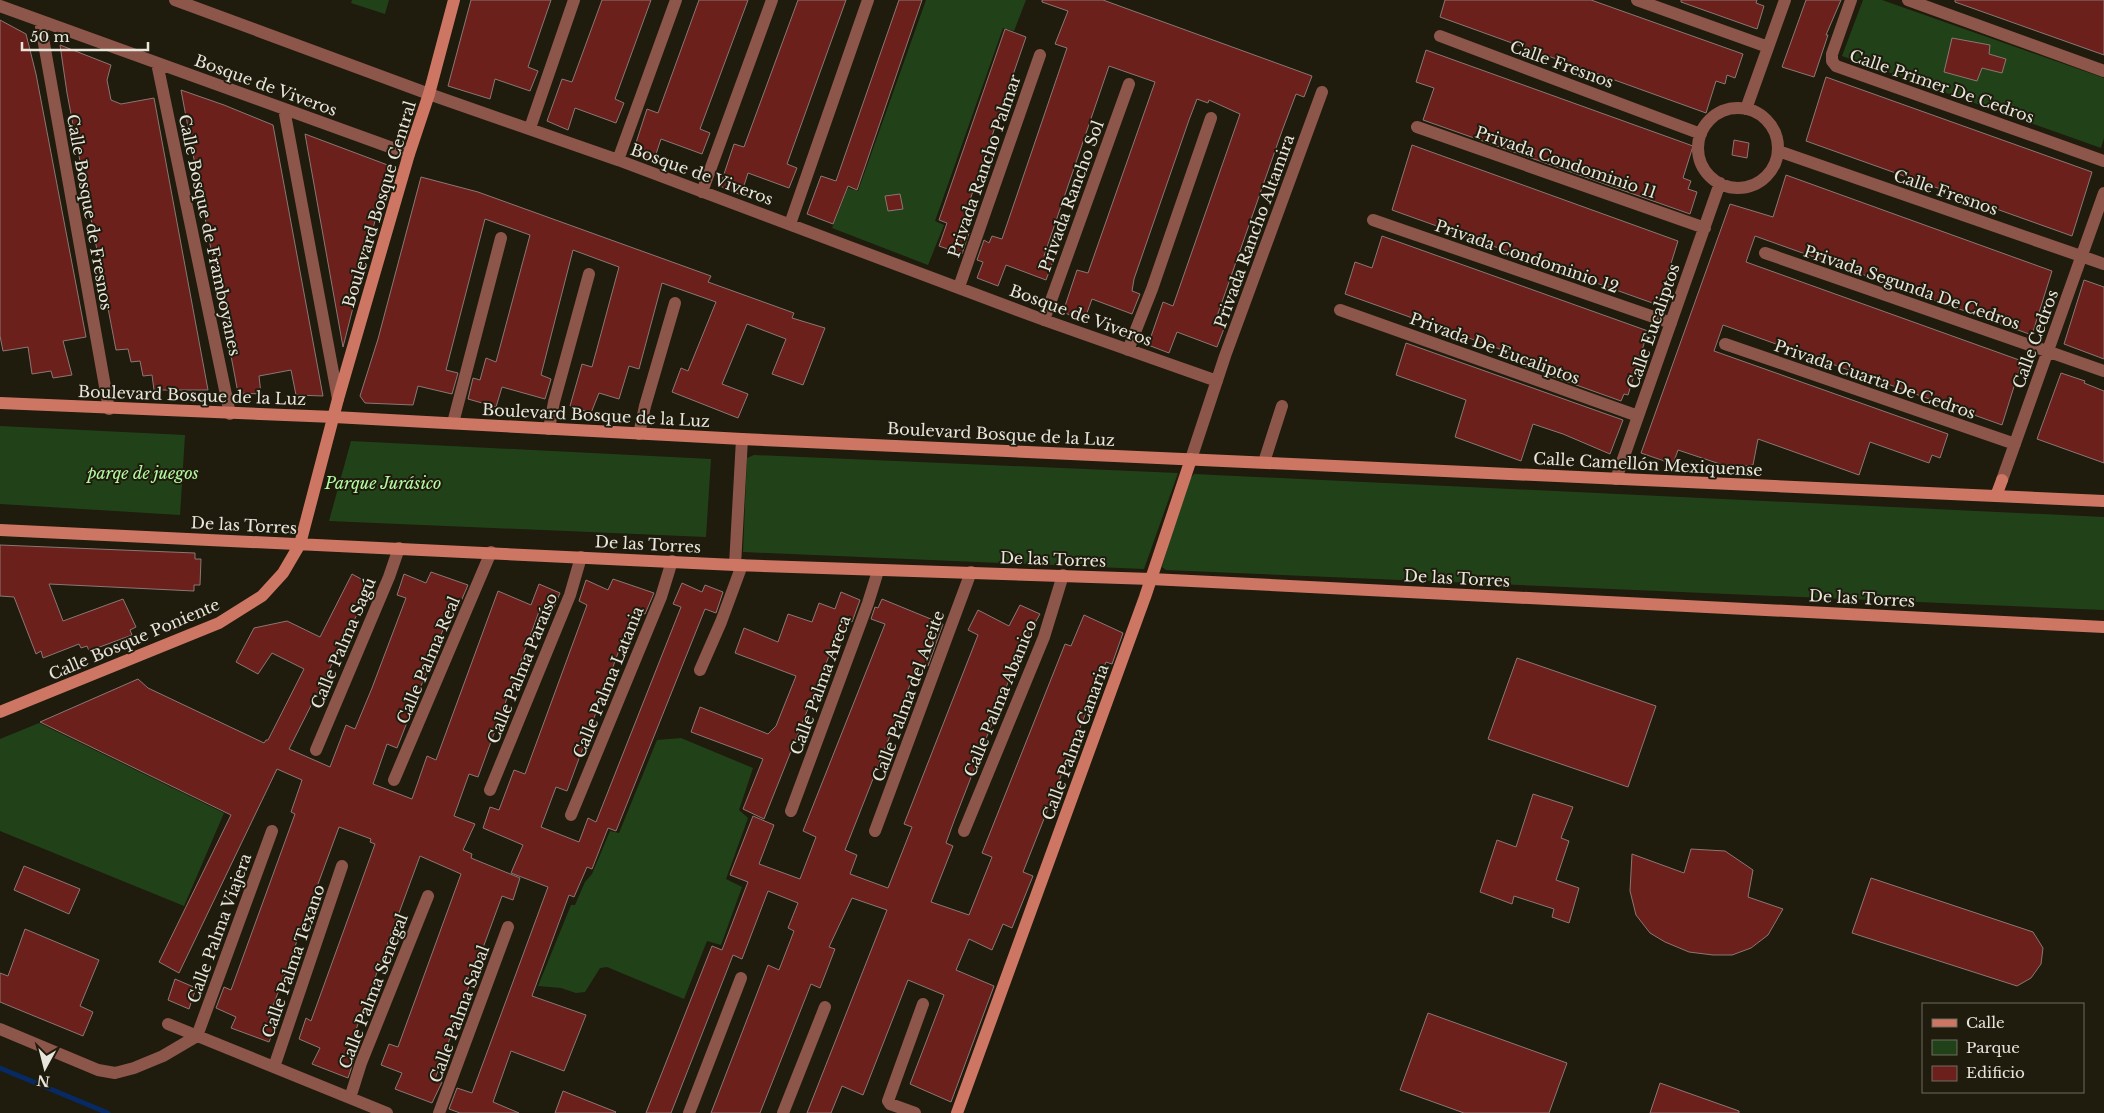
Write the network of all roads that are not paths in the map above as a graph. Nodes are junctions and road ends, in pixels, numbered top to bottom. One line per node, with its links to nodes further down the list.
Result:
1 (175, 0): 20 (street, Bosque de Viveros)
2 (454, 0): 20 (main road, Boulevard Bosque Central)
3 (574, 0): 24 (street)
4 (676, 0): 29 (street)
5 (772, 0): 32 (street)
6 (868, 0): 35 (street)
7 (1638, 0): 14 (street)
8 (1785, 0): 14 (street)
9 (1851, 0): 30 (street, Calle Primer De Cedros)
10 (1908, 0): 17 (street)
11 (0, 6): 12 (street, Bosque de Viveros)
12 (40, 21): 16 (street, Bosque de Viveros); 55 (street, Calle Bosque de Fresnos)
13 (1440, 36): 26 (street, Calle Fresnos)
14 (1768, 47): 22 (street)
15 (1040, 56): 42 (street, Privada Rancho Palmar)
16 (157, 63): 21 (street, Bosque de Viveros); 56 (street, Calle Bosque de Framboyanes)
17 (2104, 71)
18 (1129, 84): 45 (street, Privada Rancho Sol)
19 (1322, 92): 51 (street, Privada Rancho Altamira)
20 (429, 94): 24 (street, Bosque de Viveros); 28 (main road, Boulevard Bosque Central)
21 (284, 109): 28 (street, Bosque de Viveros); 52 (street)
22 (1746, 109): 26 (street); 27 (street)
23 (1211, 118): 48 (street)
24 (530, 128): 29 (street, Bosque de Viveros)
25 (1417, 128): 36 (street, Privada Condominio 11)
26 (1701, 134): 31 (street)
27 (1778, 151): 31 (street); 39 (street, Calle Fresnos)
28 (409, 154): 52 (main road, Boulevard Bosque Central)
29 (618, 160): 32 (street, Bosque de Viveros)
30 (2104, 161)
31 (1720, 183): 36 (street, Calle Eucaliptos)
32 (702, 192): 35 (street, Bosque de Viveros)
33 (2104, 193): 39 (street, Calle Cedros)
34 (1373, 220): 46 (street, Privada Condominio 12)
35 (790, 224): 42 (street, Bosque de Viveros)
36 (1705, 228): 46 (street, Calle Eucaliptos)
37 (501, 238): 59 (street)
38 (1765, 253): 49 (street, Privada Segunda De Cedros)
39 (2082, 256): 40 (street, Calle Fresnos); 49 (street, Calle Cedros)
40 (2104, 264)
41 (589, 274): 60 (street)
42 (959, 287): 45 (street, Bosque de Viveros)
43 (674, 302): 61 (street)
44 (1340, 310): 57 (street, Privada De Eucaliptos)
45 (1044, 320): 48 (street, Bosque de Viveros)
46 (1671, 323): 57 (street, Calle Eucaliptos)
47 (1725, 344): 63 (street, Privada Cuarta De Cedros)
48 (1128, 350): 51 (street, Bosque de Viveros)
49 (2048, 351): 50 (street, Privada Segunda De Cedros); 63 (street, Calle Cedros)
50 (2104, 371)
51 (1217, 381): 64 (street, Calle Palma Canaria)
52 (338, 399): 58 (main road, Boulevard Bosque Central)
53 (0, 403): 55 (main road, Boulevard Bosque de la Luz)
54 (1282, 406): 65 (street)
55 (109, 409): 56 (main road, Boulevard Bosque de la Luz)
56 (230, 414): 58 (main road, Boulevard Bosque de la Luz)
57 (1638, 416): 66 (street, Calle Eucaliptos)
58 (334, 417): 59 (main road, Boulevard Bosque de la Luz); 71 (main road, Calle Bosque Poniente)
59 (453, 423): 60 (main road, Boulevard Bosque de la Luz)
60 (549, 429): 61 (main road, Boulevard Bosque de la Luz)
61 (639, 434): 62 (main road, Boulevard Bosque de la Luz)
62 (742, 439): 64 (main road, Boulevard Bosque de la Luz); 76 (street)
63 (2015, 444): 67 (street, Calle Cedros)
64 (1191, 459): 65 (main road, Calle Camellón Mexiquense); 80 (main road, Calle Palma Canaria)
65 (1264, 462): 66 (main road, Calle Camellón Mexiquense)
66 (1616, 479): 68 (main road, Calle Camellón Mexiquense)
67 (2002, 480): 68 (main road, Calle Cedros)
68 (1996, 496): 69 (main road, Calle Camellón Mexiquense)
69 (2104, 501)
70 (0, 530): 71 (main road, De las Torres)
71 (300, 544): 72 (main road, De las Torres); 83 (main road, Calle Bosque Poniente)
72 (399, 548): 73 (main road, De las Torres); 84 (street, Calle Palma Sagú)
73 (491, 552): 74 (main road, De las Torres); 85 (street, Calle Palma Real)
74 (581, 557): 75 (main road, De las Torres); 86 (street, Calle Palma Paraíso)
75 (672, 561): 76 (main road, De las Torres); 88 (street, Calle Palma Latania)
76 (738, 565): 77 (main road, De las Torres); 82 (street)
77 (878, 570): 78 (main road, De las Torres); 87 (street, Calle Palma Areca)
78 (971, 572): 79 (main road, De las Torres); 90 (street, Calle Palma del Aceite)
79 (1063, 575): 80 (main road, De las Torres); 91 (street, Calle Palma Abanico)
80 (1151, 579): 81 (main road, De las Torres); 108 (main road, Calle Palma Canaria)
81 (2104, 626)
82 (700, 670)
83 (0, 712)
84 (316, 750)
85 (394, 780)
86 (490, 790)
87 (791, 811)
88 (571, 815)
89 (272, 831): 100 (street, Calle Palma Viajera)
90 (875, 831)
91 (964, 831)
92 (342, 866): 101 (street, Calle Palma Texano)
93 (428, 896): 102 (street, Calle Palma Senegal)
94 (508, 927): 104 (street, Calle Palma Sabal)
95 (741, 978): 105 (street)
96 (923, 1004): 107 (street)
97 (825, 1007): 106 (street)
98 (168, 1024): 100 (street)
99 (0, 1029): 100 (street)
100 (197, 1036): 101 (street)
101 (274, 1067): 102 (street)
102 (350, 1098): 103 (street)
103 (387, 1113)
104 (439, 1113)
105 (689, 1113)
106 (783, 1113)
107 (914, 1113)
108 (957, 1113)

